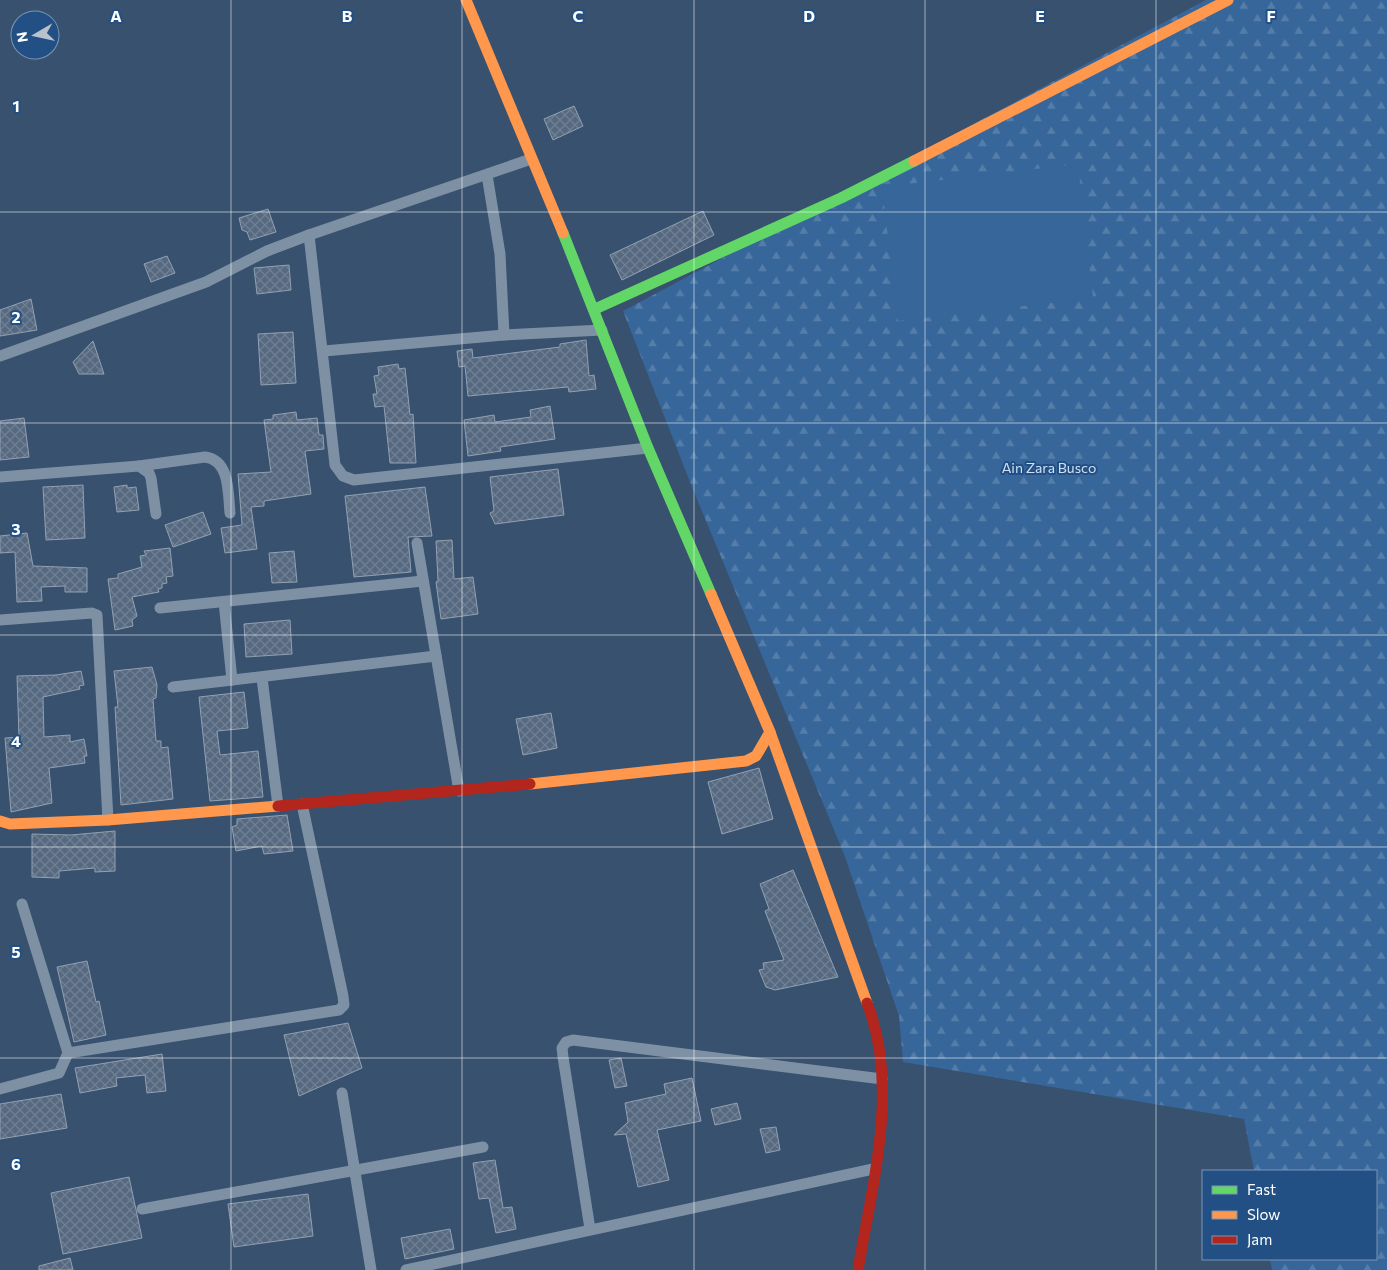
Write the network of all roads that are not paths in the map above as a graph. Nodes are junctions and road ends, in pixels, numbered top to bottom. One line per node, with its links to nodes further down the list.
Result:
1 (466, 0): 3 (street)
2 (1228, 0): 6 (street)
3 (531, 159): 4 (street); 6 (street)
4 (487, 175): 5 (street); 8 (street)
5 (309, 235): 9 (street); 10 (street)
6 (595, 309): 7 (street)
7 (602, 330): 8 (street); 11 (street)
8 (504, 335): 9 (street)
9 (324, 351): 11 (street)
10 (0, 356)
11 (648, 448): 25 (street)
12 (139, 466): 13 (street); 14 (street); 15 (street)
13 (2, 476)
14 (230, 513)
15 (156, 514)
16 (417, 543): 17 (street)
17 (423, 580): 18 (street); 21 (street)
18 (224, 602): 19 (street); 23 (street)
19 (160, 608)
20 (0, 620): 29 (street)
21 (436, 656): 22 (street); 26 (street)
22 (262, 678): 23 (street); 28 (street)
23 (232, 680): 24 (street)
24 (174, 687)
25 (770, 732): 26 (street); 33 (street)
26 (459, 791): 27 (street)
27 (302, 804): 28 (street); 32 (street)
28 (278, 806): 29 (street)
29 (108, 820): 30 (street)
30 (0, 822)
31 (22, 904): 32 (street)
32 (68, 1053): 34 (street)
33 (882, 1079): 37 (street); 40 (street)
34 (0, 1089)
35 (342, 1093): 38 (street)
36 (483, 1147): 38 (street)
37 (873, 1169): 40 (street); 43 (street)
38 (355, 1172): 39 (street); 41 (street)
39 (142, 1209)
40 (590, 1229): 42 (street)
41 (371, 1270)
42 (406, 1270)
43 (858, 1270)

